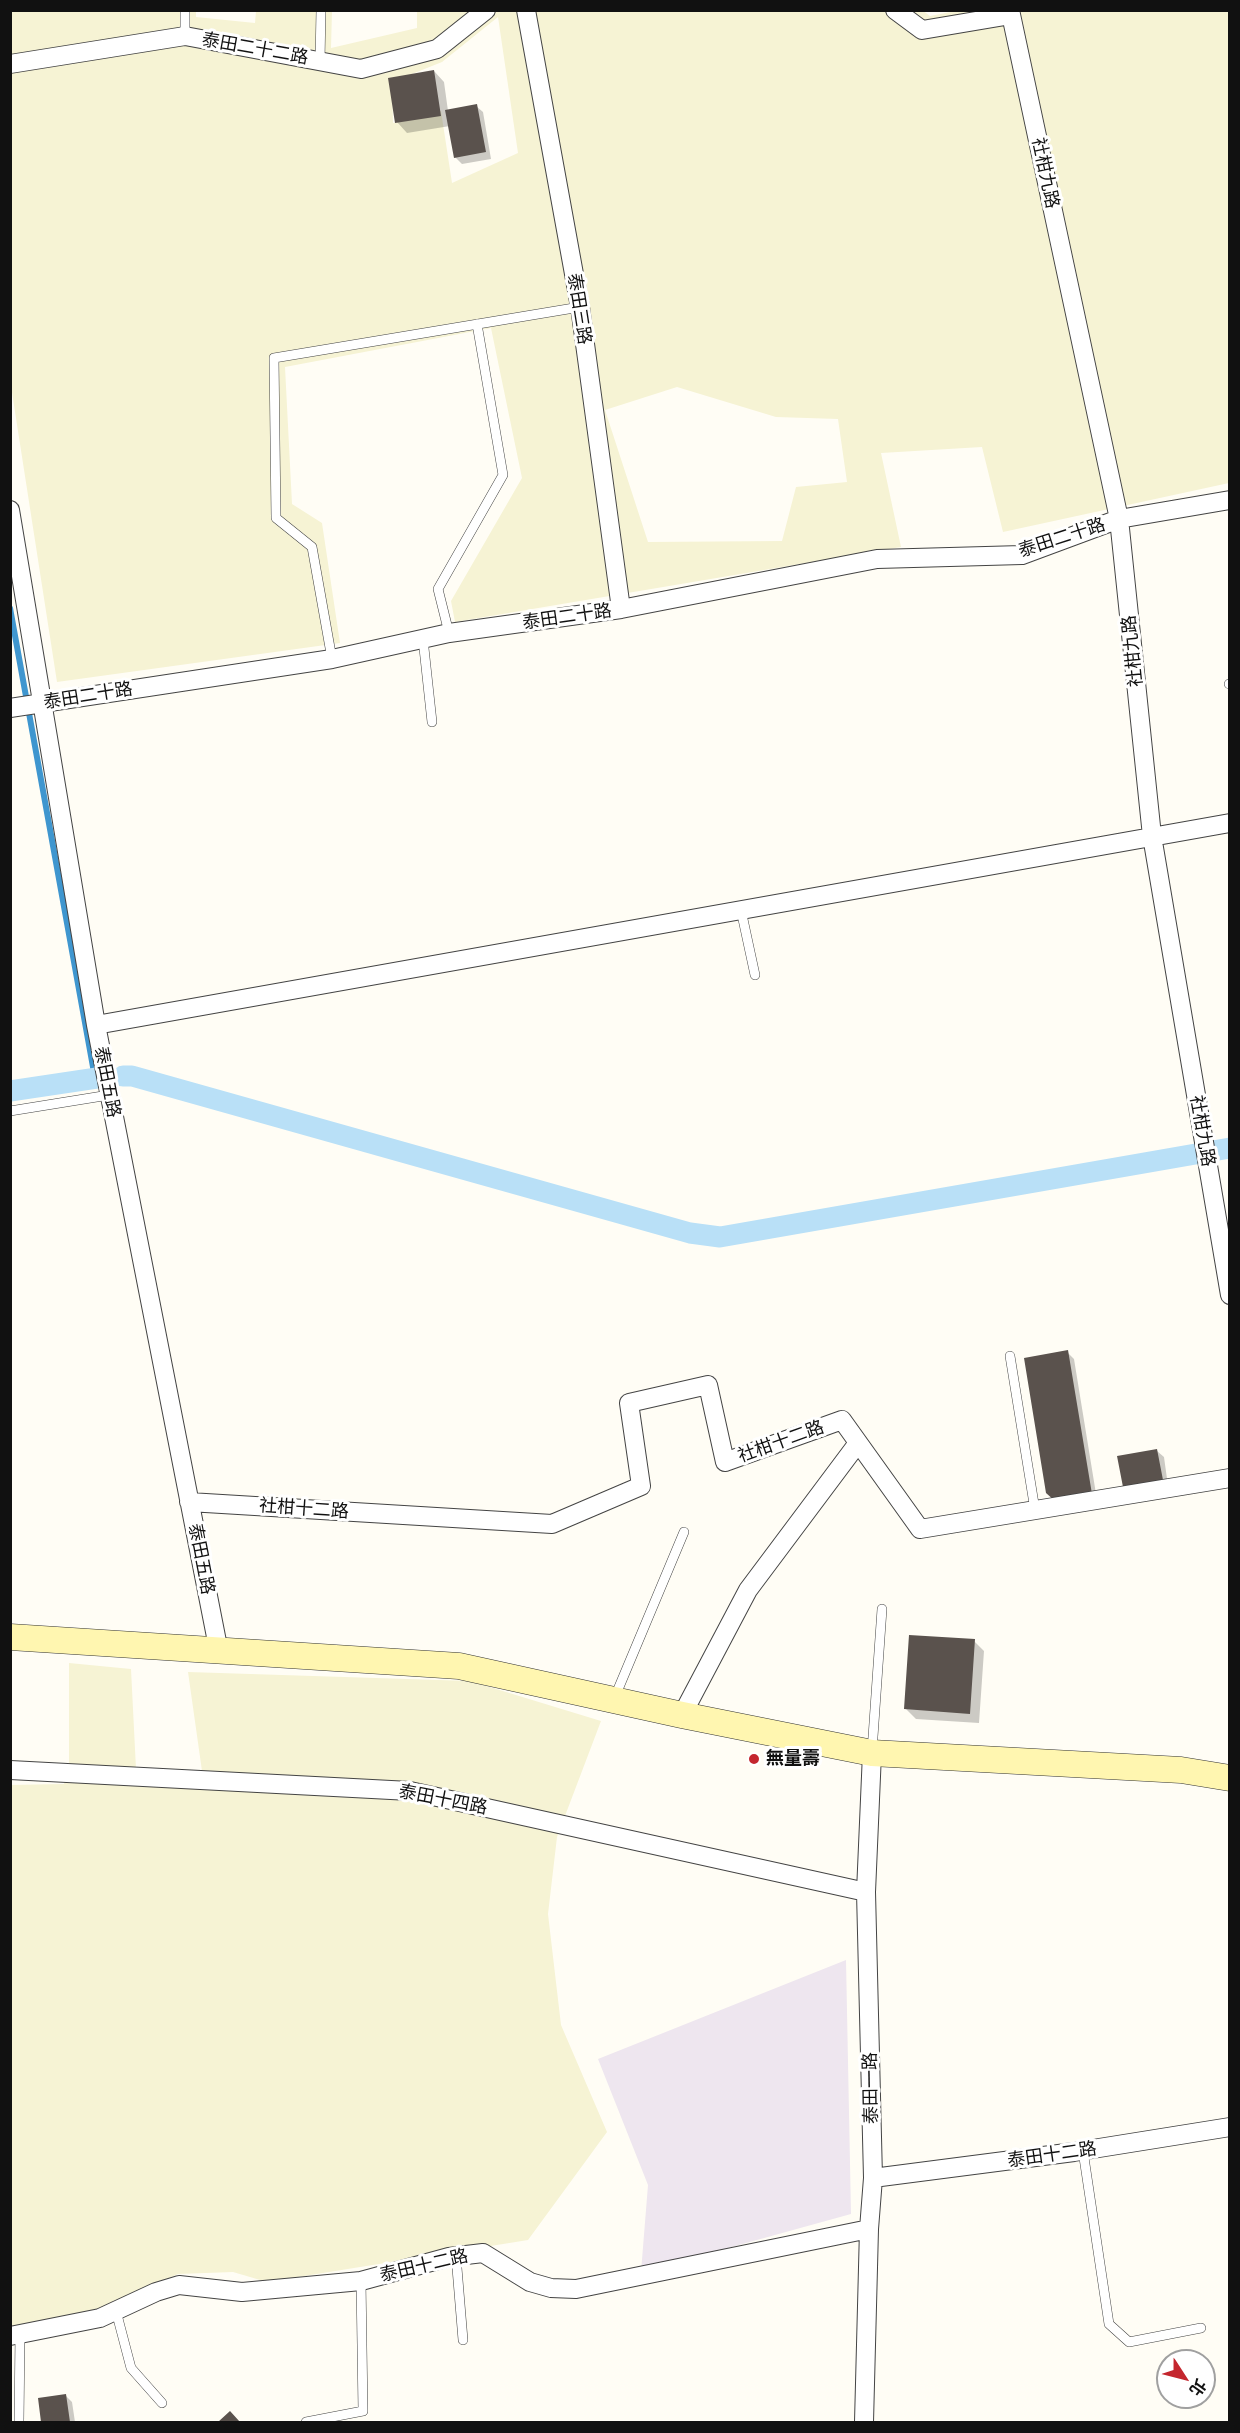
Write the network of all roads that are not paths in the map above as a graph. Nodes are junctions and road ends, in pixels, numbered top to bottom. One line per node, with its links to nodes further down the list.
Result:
1 (185, 10): 7 (lane)
2 (321, 10): 8 (lane)
3 (486, 10): 8 (street, 泰田二十二路)
4 (526, 10): 10 (street, 泰田三路)
5 (895, 10): 6 (street)
6 (1010, 13): 14 (street, 社柑九路)
7 (185, 36): 8 (street, 泰田二十二路); 9 (street, 泰田二十二路)
8 (320, 61)
9 (10, 64)
10 (580, 308): 11 (lane); 15 (street, 泰田三路)
11 (477, 324): 16 (lane); 18 (lane)
12 (1230, 500): 14 (street, 泰田二十路)
13 (10, 510): 19 (street, 泰田五路)
14 (1119, 519): 15 (street, 泰田二十路); 23 (street, 社柑九路)
15 (621, 609): 16 (street, 泰田二十路)
16 (449, 633): 17 (street, 泰田二十路)
17 (423, 639): 18 (street, 泰田二十路); 21 (lane)
18 (332, 659): 19 (street, 泰田二十路)
19 (43, 702): 20 (street, 泰田二十路); 26 (street, 泰田五路)
20 (10, 708)
21 (432, 722)
22 (1230, 823): 23 (street)
23 (1152, 836): 24 (street); 29 (street, 社柑九路)
24 (741, 910): 25 (lane); 26 (street)
25 (754, 975)
26 (96, 1025): 27 (street, 泰田五路)
27 (109, 1095): 28 (lane); 33 (street, 泰田五路)
28 (10, 1112)
29 (1230, 1295)
30 (1010, 1356): 34 (lane)
31 (858, 1443): 33 (street, 社柑十二路); 34 (street, 社柑十二路); 40 (street)
32 (1230, 1478): 34 (street, 社柑十二路)
33 (189, 1502): 38 (street, 泰田五路)
34 (1035, 1510)
35 (684, 1532): 39 (lane)
36 (882, 1609): 41 (lane)
37 (10, 1637): 38 (street)
38 (219, 1652): 39 (street)
39 (613, 1700): 40 (street)
40 (682, 1716): 41 (street)
41 (872, 1753): 43 (street); 44 (street, 泰田一路)
42 (10, 1770): 44 (street, 泰田十四路)
43 (1230, 1778)
44 (866, 1892): 47 (street, 泰田一路)
45 (1230, 2127): 46 (street, 泰田十二路)
46 (1083, 2151): 47 (street, 泰田十二路); 52 (lane)
47 (873, 2178): 48 (street, 泰田一路)
48 (869, 2229): 49 (street, 泰田十二路); 58 (street, 泰田一路)
49 (456, 2256): 50 (street, 泰田十二路); 54 (lane)
50 (361, 2282): 51 (street, 泰田十二路); 57 (lane)
51 (116, 2311): 53 (street, 泰田十二路); 55 (lane)
52 (1201, 2328)
53 (15, 2335): 56 (lane)
54 (463, 2340)
55 (162, 2403)
56 (19, 2422)
57 (306, 2422)
58 (864, 2422)

